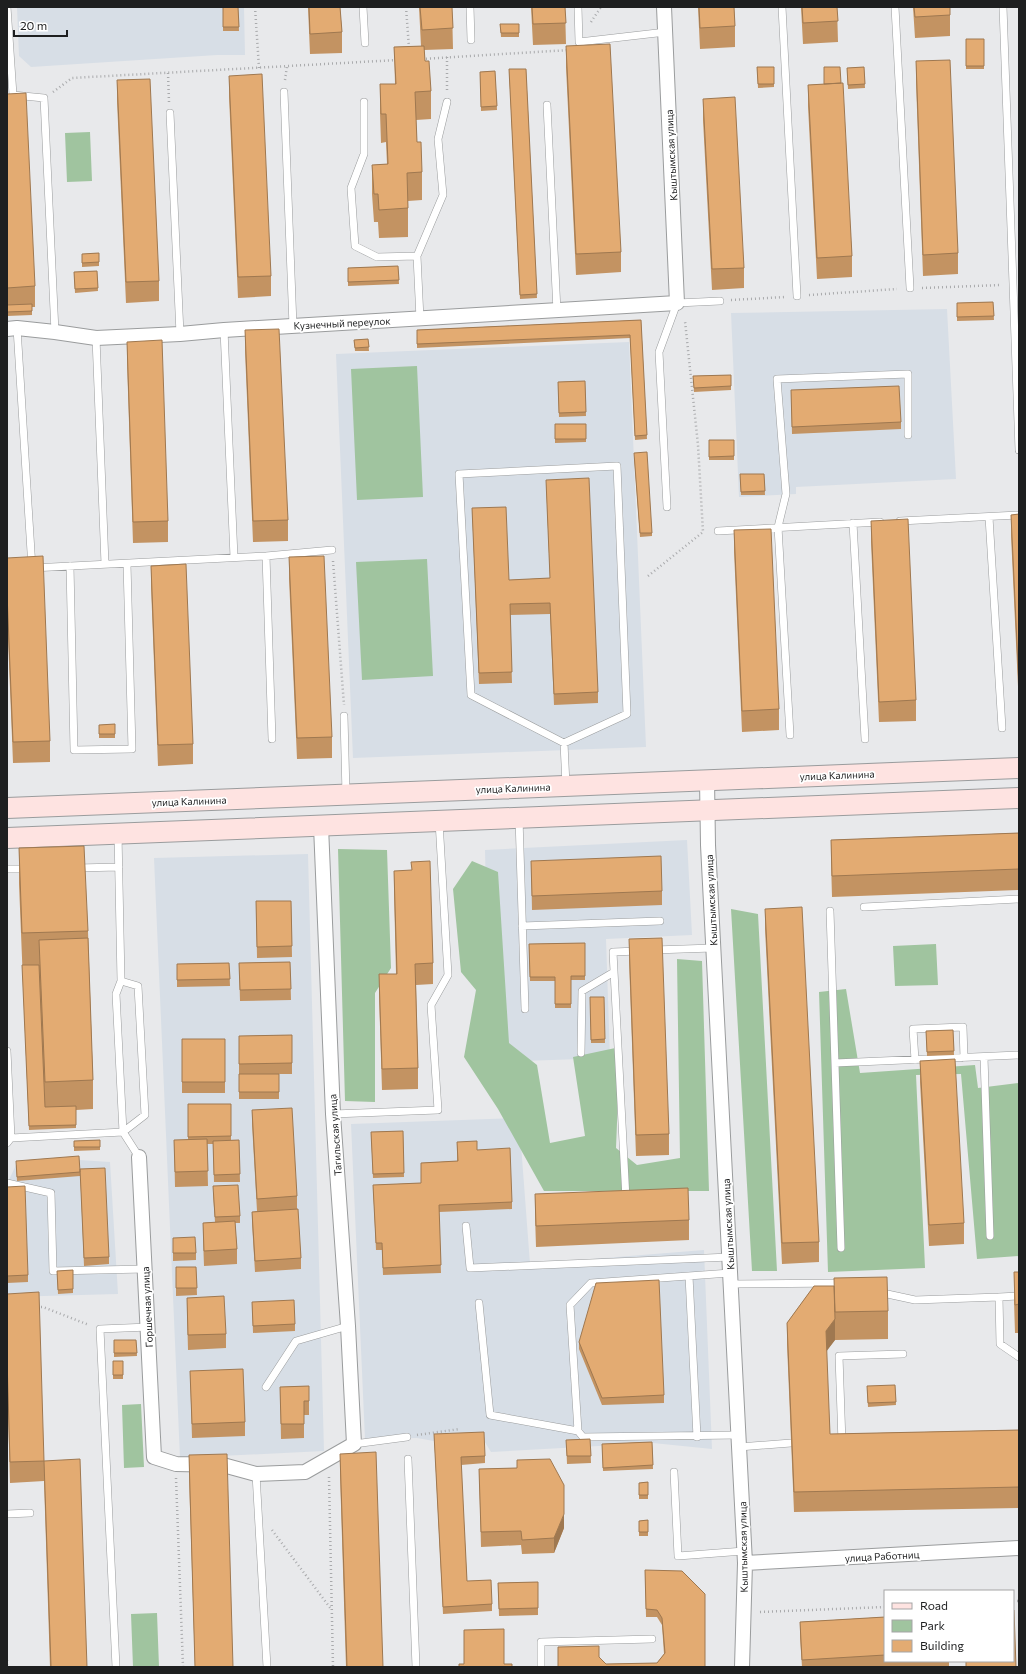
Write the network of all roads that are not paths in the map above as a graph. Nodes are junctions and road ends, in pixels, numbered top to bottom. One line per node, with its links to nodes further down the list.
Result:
1 (7, 7): 27 (lane)
2 (363, 7): 11 (lane)
3 (470, 7): 10 (lane)
4 (578, 7): 9 (lane)
5 (664, 7): 9 (street, Кыштымская улица)
6 (782, 7): 19 (lane)
7 (895, 7): 18 (lane)
8 (1003, 7): 31 (lane)
9 (666, 32): 21 (street, Кыштымская улица)
10 (471, 40)
11 (365, 42)
12 (284, 92): 24 (lane)
13 (364, 102): 17 (lane)
14 (447, 102): 17 (lane)
15 (547, 105): 22 (lane)
16 (170, 113): 28 (lane)
17 (417, 256): 23 (lane)
18 (910, 288)
19 (797, 296)
20 (720, 301): 21 (lane)
21 (680, 303): 22 (street, Кузнечный переулок); 32 (lane)
22 (557, 311): 23 (street, Кузнечный переулок)
23 (420, 319): 24 (street, Кузнечный переулок)
24 (293, 326): 26 (street, Кузнечный переулок)
25 (12, 328): 27 (street, Кузнечный переулок); 45 (lane)
26 (224, 330): 28 (street, Кузнечный переулок); 42 (lane)
27 (54, 332): 29 (street, Кузнечный переулок)
28 (180, 334): 29 (street, Кузнечный переулок)
29 (96, 338): 43 (lane)
30 (908, 435): 38 (lane)
31 (1019, 450)
32 (667, 507)
33 (1019, 515): 34 (lane)
34 (989, 517): 35 (lane); 47 (lane)
35 (893, 521)
36 (885, 522): 37 (lane)
37 (853, 523): 38 (lane); 50 (lane)
38 (778, 527): 39 (lane); 48 (lane)
39 (718, 531)
40 (332, 550): 41 (lane)
41 (266, 556): 42 (lane); 49 (lane)
42 (234, 558): 44 (lane)
43 (105, 564): 44 (lane); 45 (lane)
44 (127, 564): 45 (lane)
45 (70, 566)
46 (344, 716): 55 (lane)
47 (1002, 728)
48 (790, 735)
49 (272, 739)
50 (865, 739)
51 (564, 743): 51 (lane); 54 (lane)
52 (1019, 768): 53 (main road, улица Калинина)
53 (707, 780): 54 (main road, улица Калинина); 58 (street, Кыштымская улица)
54 (566, 786): 55 (main road, улица Калинина)
55 (346, 794): 57 (main road, улица Калинина)
56 (1019, 798): 58 (main road)
57 (7, 808)
58 (707, 811): 59 (main road); 73 (street, Кыштымская улица)
59 (518, 818): 60 (main road); 72 (lane)
60 (439, 821): 61 (main road); 84 (lane)
61 (321, 826): 62 (main road); 84 (street, Тагильская улица)
62 (118, 834): 63 (main road); 64 (lane)
63 (7, 838)
64 (119, 867): 65 (lane); 75 (lane)
65 (67, 868)
66 (37, 869): 67 (lane)
67 (7, 870)
68 (1019, 899): 69 (lane)
69 (864, 907)
70 (830, 911): 83 (lane)
71 (660, 921): 72 (lane)
72 (522, 926): 76 (lane)
73 (713, 948): 74 (lane); 93 (street, Кыштымская улица)
74 (614, 972): 78 (lane); 89 (lane)
75 (121, 981): 85 (lane); 85 (lane)
76 (525, 1009)
77 (7, 1051): 86 (lane)
78 (581, 1053)
79 (1019, 1055): 80 (lane)
80 (984, 1057): 81 (lane); 91 (lane)
81 (964, 1058): 82 (lane); 82 (lane)
82 (915, 1060): 83 (lane)
83 (835, 1063): 92 (lane)
84 (333, 1114): 102 (street, Тагильская улица)
85 (123, 1132): 86 (lane); 87 (lane)
86 (9, 1140)
87 (139, 1156): 94 (street, Горшечная улица)
88 (7, 1183): 94 (lane)
89 (619, 1199)
90 (466, 1226): 93 (lane)
91 (990, 1236)
92 (841, 1248)
93 (730, 1257): 96 (street, Кыштымская улица)
94 (145, 1269): 103 (street, Горшечная улица)
95 (689, 1276): 96 (lane); 107 (lane); 109 (lane)
96 (730, 1279): 97 (lane); 110 (street, Кыштымская улица)
97 (849, 1285)
98 (871, 1290): 100 (lane)
99 (1019, 1296): 100 (lane)
100 (999, 1298): 105 (lane)
101 (479, 1303): 107 (lane)
102 (348, 1326): 106 (lane); 112 (street, Тагильская улица)
103 (149, 1327): 116 (street, Горшечная улица); 122 (lane)
104 (903, 1354): 113 (lane)
105 (1019, 1357)
106 (266, 1387)
107 (578, 1431): 109 (lane)
108 (407, 1437): 112 (lane)
109 (697, 1437): 110 (lane)
110 (739, 1441): 111 (lane); 120 (street, Кыштымская улица)
111 (791, 1443)
112 (354, 1444): 116 (street)
113 (842, 1444)
114 (408, 1460): 124 (lane)
115 (674, 1472): 120 (lane)
116 (256, 1474): 123 (lane)
117 (30, 1513): 118 (lane)
118 (7, 1514)
119 (1019, 1548): 120 (street, улица Работниц)
120 (744, 1557): 126 (street, Кыштымская улица)
121 (652, 1639): 125 (lane)
122 (116, 1667)
123 (267, 1667)
124 (416, 1667)
125 (541, 1667)
126 (742, 1667)

